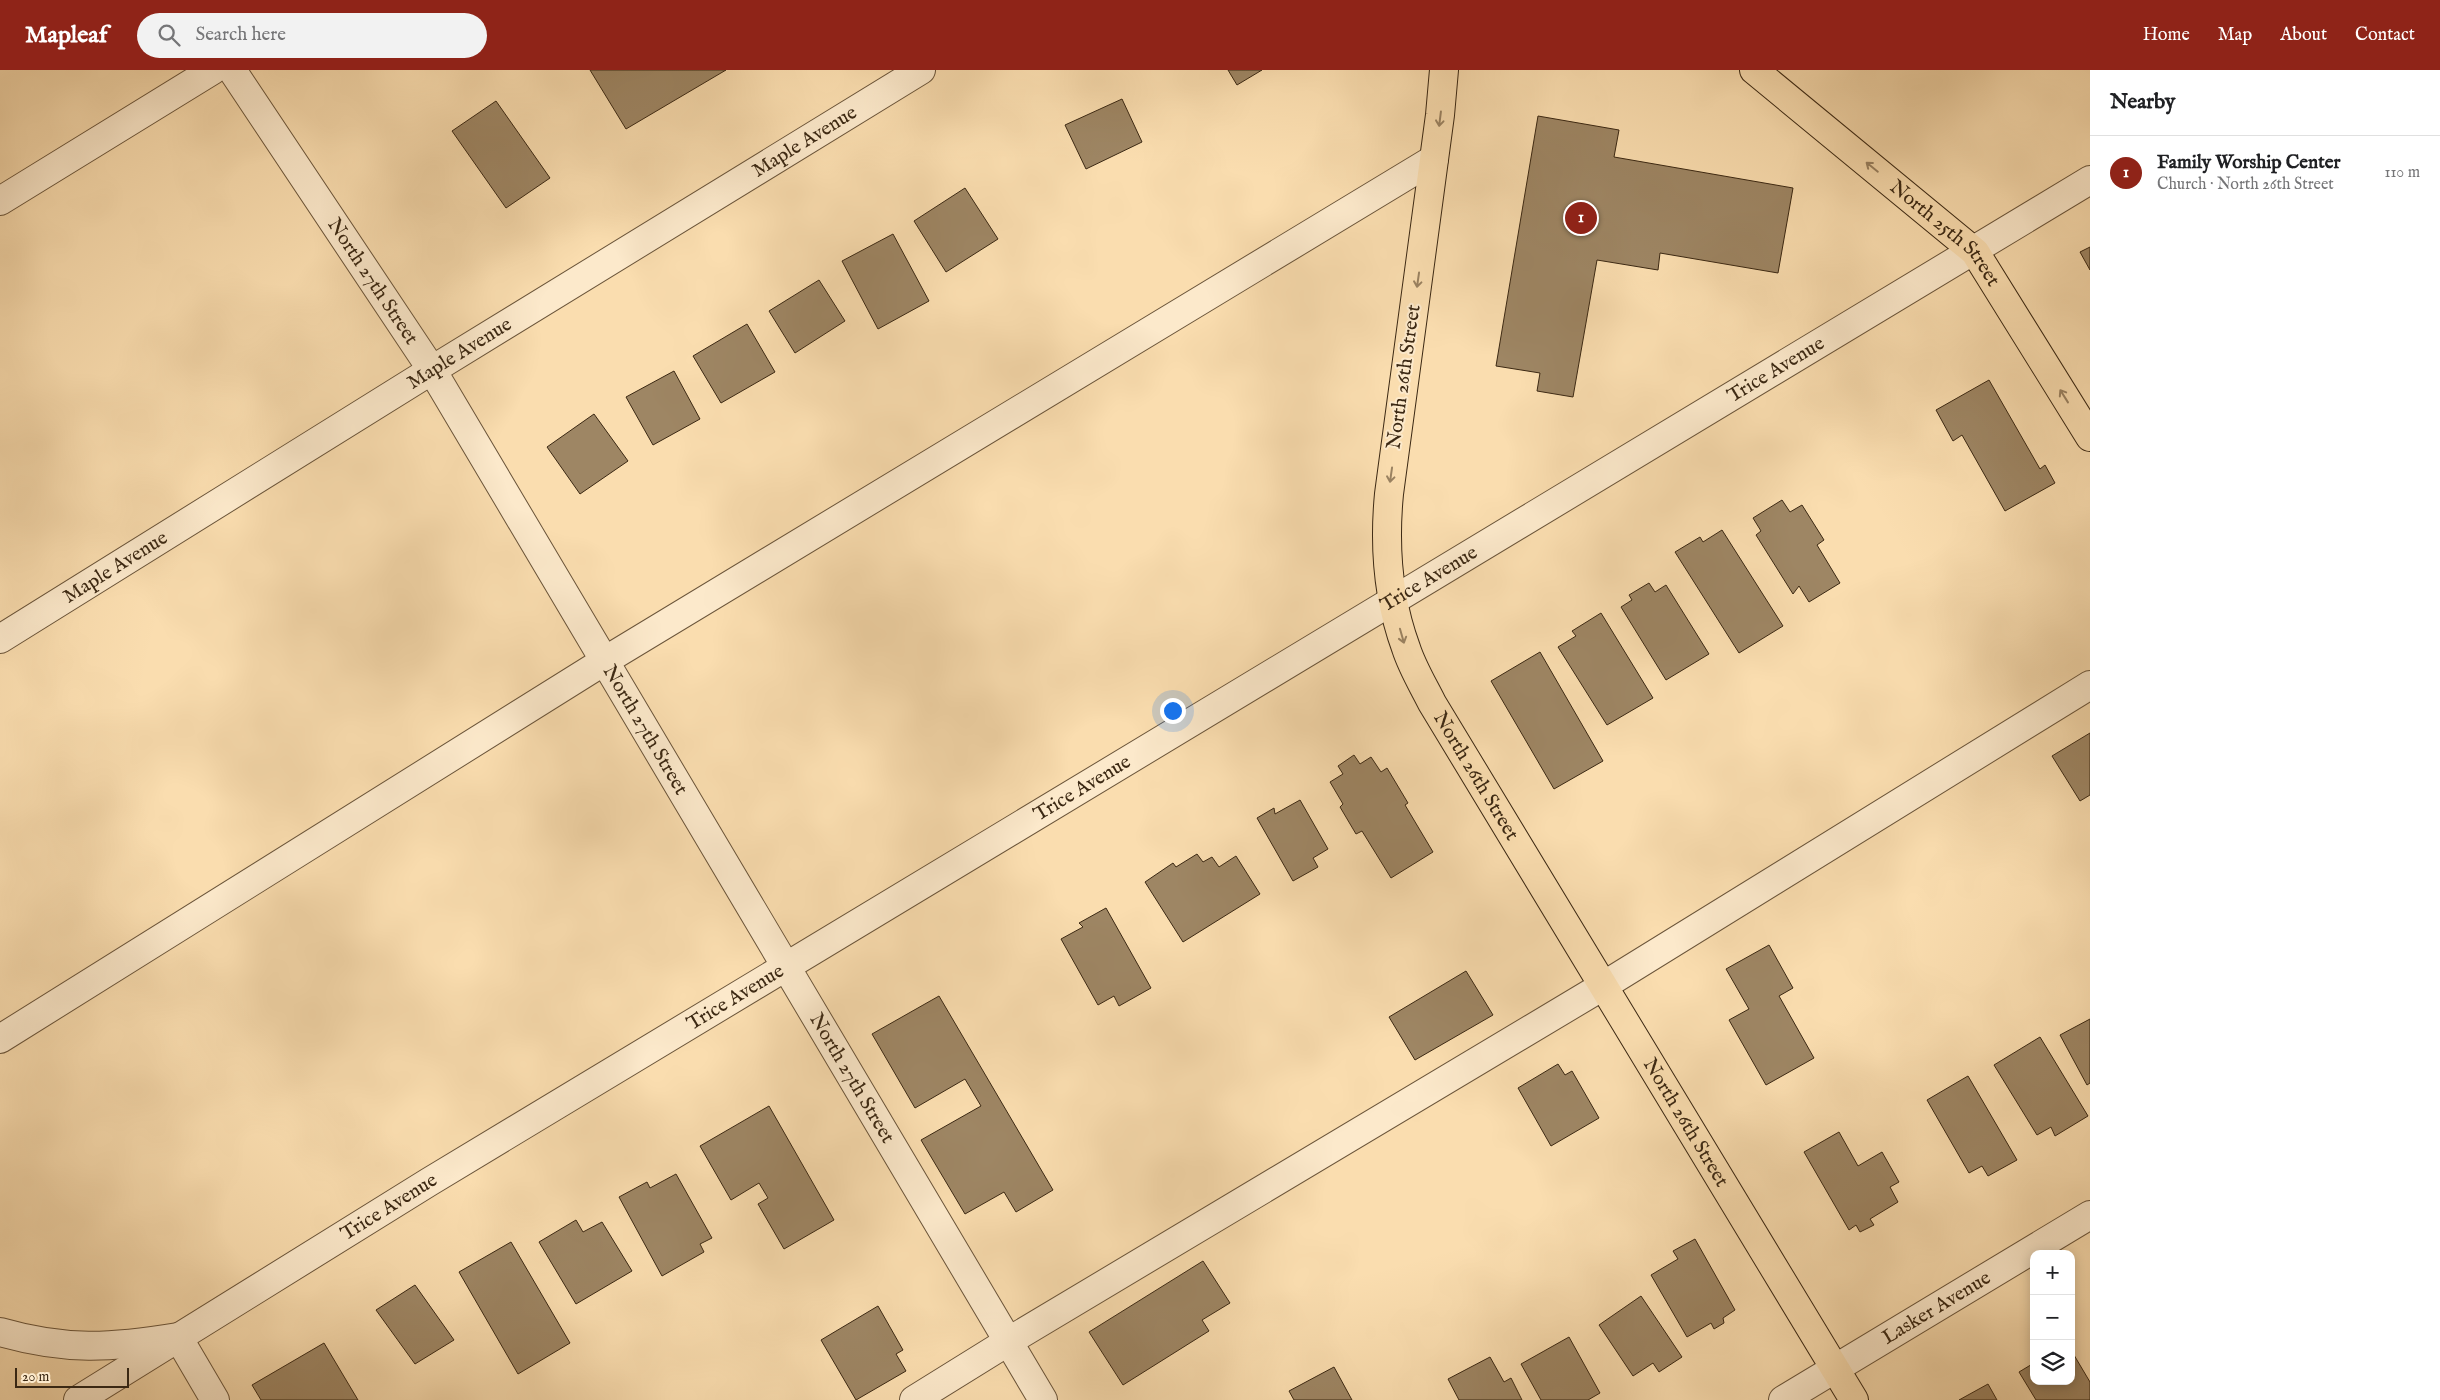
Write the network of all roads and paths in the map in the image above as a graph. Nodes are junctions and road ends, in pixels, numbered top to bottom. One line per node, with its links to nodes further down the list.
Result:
1 (213, 70): 8 (street)
2 (232, 70): 10 (street, North 27th Street)
3 (921, 70): 10 (street, Maple Avenue)
4 (1444, 70): 6 (main road, North 26th Street, one-way to 6)
5 (1754, 70): 9 (main road, North 25th Street, one-way to 5)
6 (1434, 159): 12 (main road, North 26th Street, one-way to 12); 14 (street)
7 (2090, 180): 9 (street, Trice Avenue)
8 (0, 201)
9 (1975, 252): 11 (main road, North 25th Street, one-way to 9); 12 (street, Trice Avenue)
10 (432, 370): 13 (street, Maple Avenue); 14 (street, North 27th Street)
11 (2090, 437)
12 (1392, 600): 16 (street, Trice Avenue); 17 (main road, North 26th Street, one-way to 17)
13 (0, 639)
14 (606, 660): 16 (street, North 27th Street); 18 (street)
15 (2090, 686): 17 (street)
16 (788, 966): 21 (street, Trice Avenue); 22 (street, North 27th Street)
17 (1603, 986): 22 (street); 23 (main road, North 26th Street)
18 (0, 1039)
19 (2090, 1215): 23 (street, Lasker Avenue)
20 (0, 1332): 21 (street)
21 (178, 1337): 24 (street, Trice Avenue); 25 (street)
22 (1009, 1341): 26 (street); 27 (street, North 27th Street)
23 (1834, 1369): 28 (street, Lasker Avenue); 29 (main road, North 26th Street)
24 (78, 1400)
25 (215, 1400)
26 (914, 1400)
27 (1044, 1400)
28 (1783, 1400)
29 (1854, 1400)

